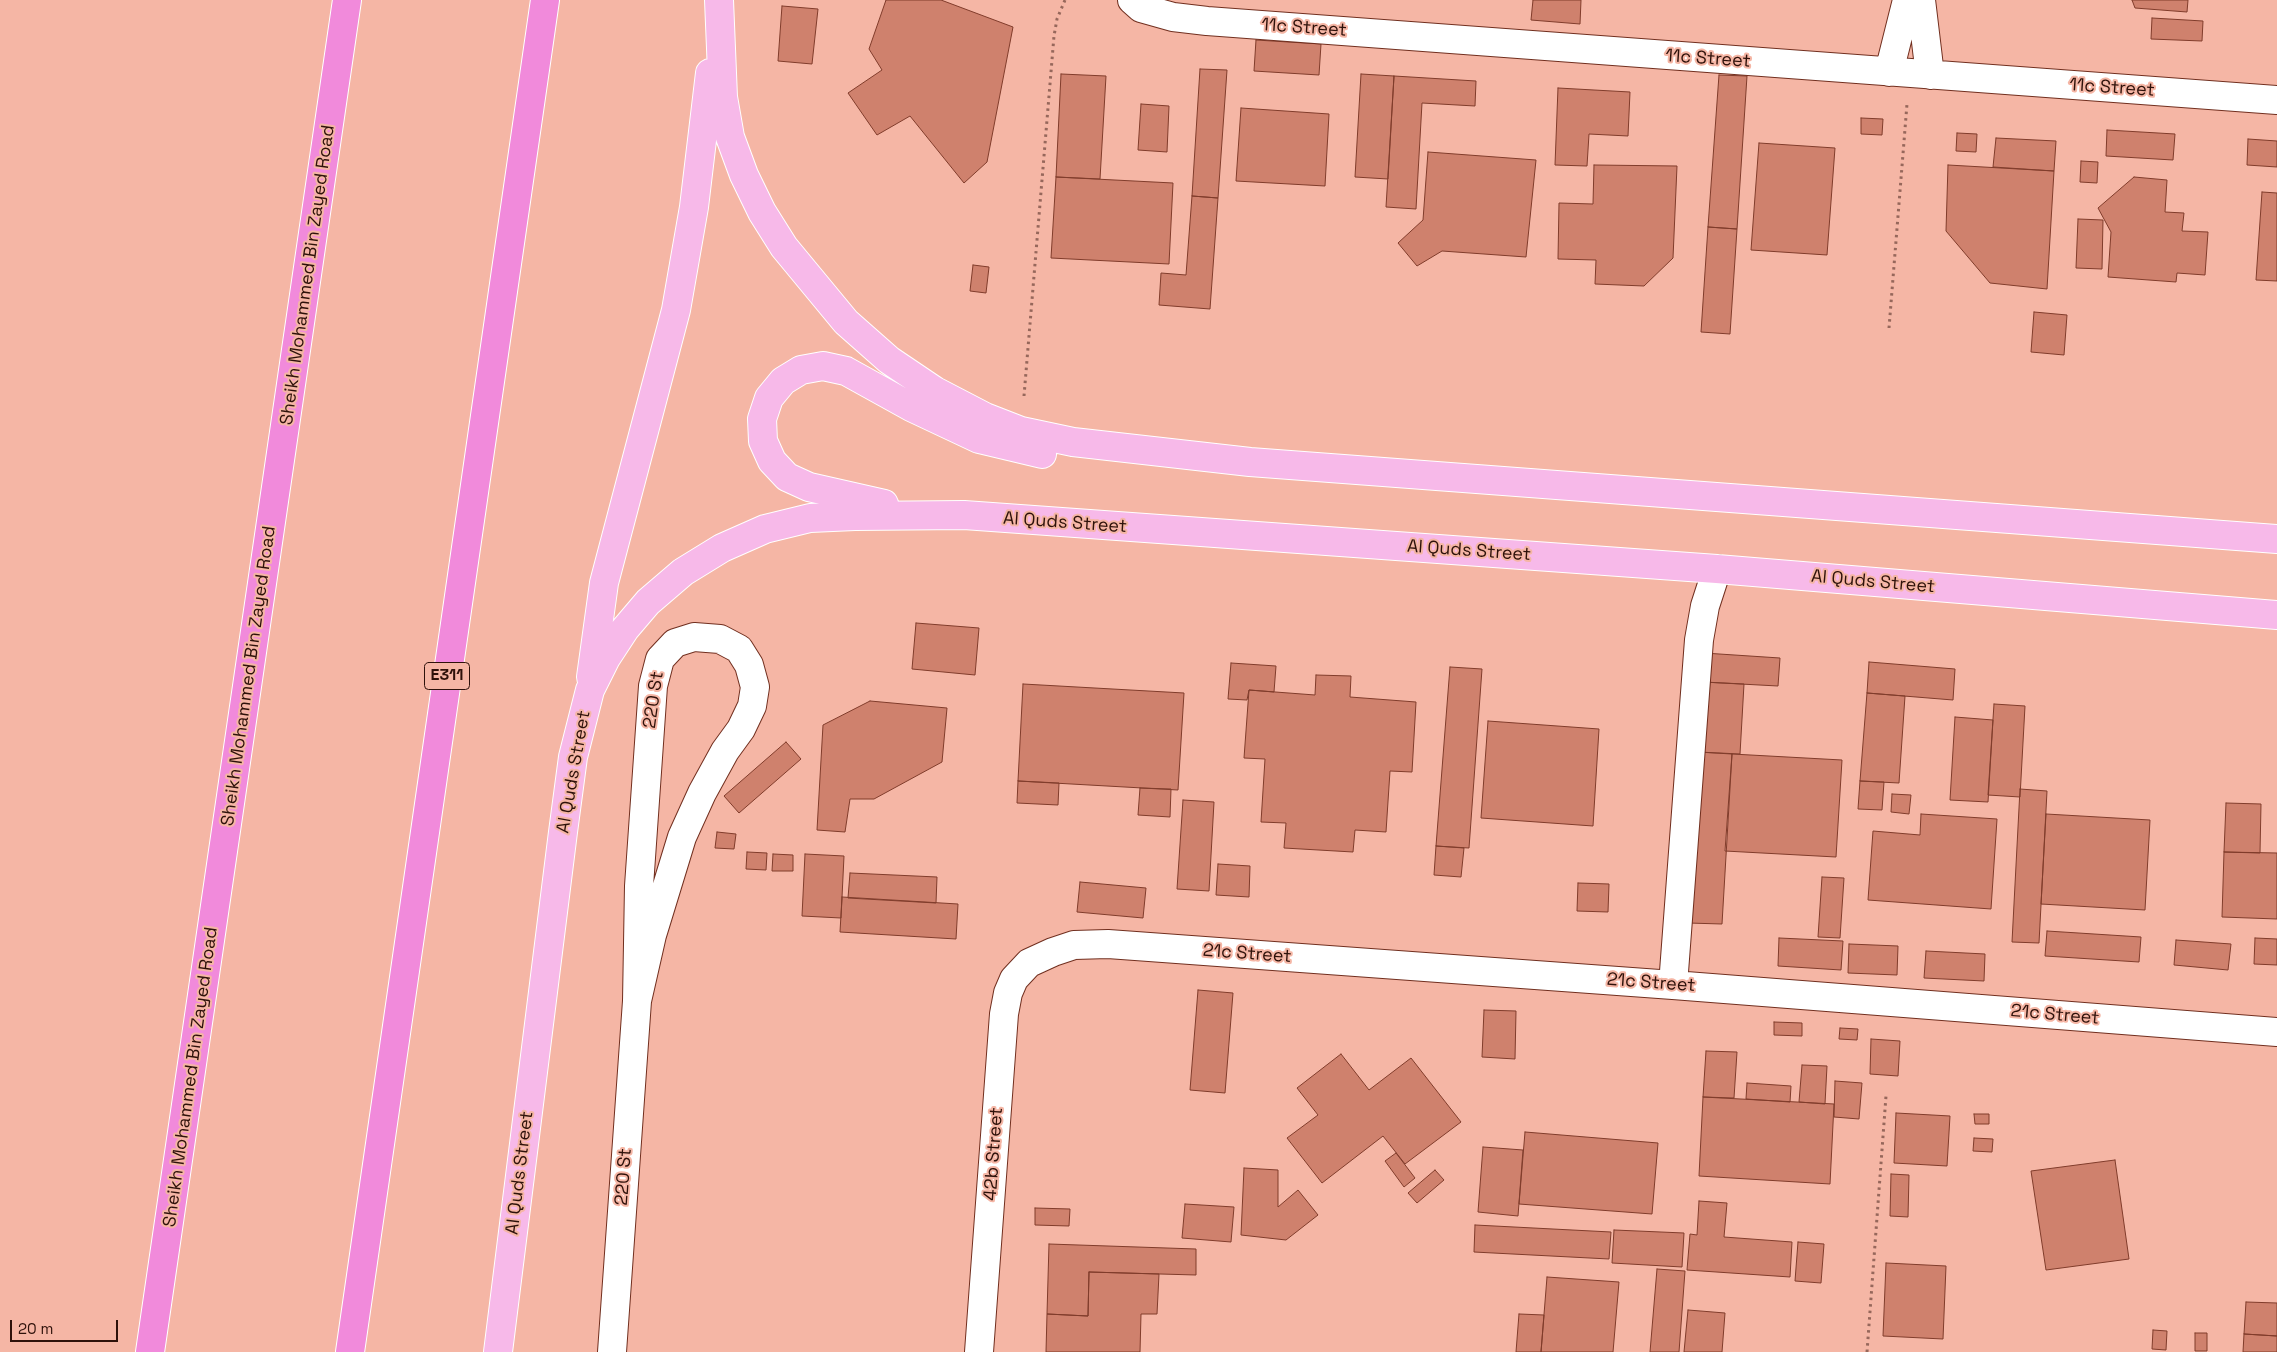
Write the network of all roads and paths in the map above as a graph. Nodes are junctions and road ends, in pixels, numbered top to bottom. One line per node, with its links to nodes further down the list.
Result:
1 (348, 0): 23 (highway, Sheikh Mohammed Bin Zayed Road)
2 (545, 0): 24 (highway, E311)
3 (1065, 0): 11 (path)
4 (1908, 0): 8 (street)
5 (1921, 0): 8 (street)
6 (719, 3): 11 (main road); 17 (main road)
7 (1136, 4): 8 (street, 11c Street)
8 (1909, 74): 9 (street, 11c Street); 10 (path)
9 (2277, 100)
10 (1889, 328)
11 (1021, 431): 12 (main road)
12 (1250, 462): 13 (main road); 14 (main road)
13 (964, 515): 15 (main road, Al Quds Street); 17 (main road, Al Quds Street)
14 (2277, 539)
15 (1717, 569): 16 (main road, Al Quds Street); 19 (street)
16 (2277, 615)
17 (590, 690): 25 (main road, Al Quds Street)
18 (1029, 963): 19 (street, 21c Street); 27 (street, 42b Street)
19 (1673, 985): 21 (street, 21c Street)
20 (637, 1001): 20 (street, 220 St); 26 (street, 220 St)
21 (2277, 1032)
22 (1886, 1096): 28 (path)
23 (150, 1352)
24 (350, 1352)
25 (498, 1352)
26 (612, 1352)
27 (979, 1352)
28 (1867, 1352)

